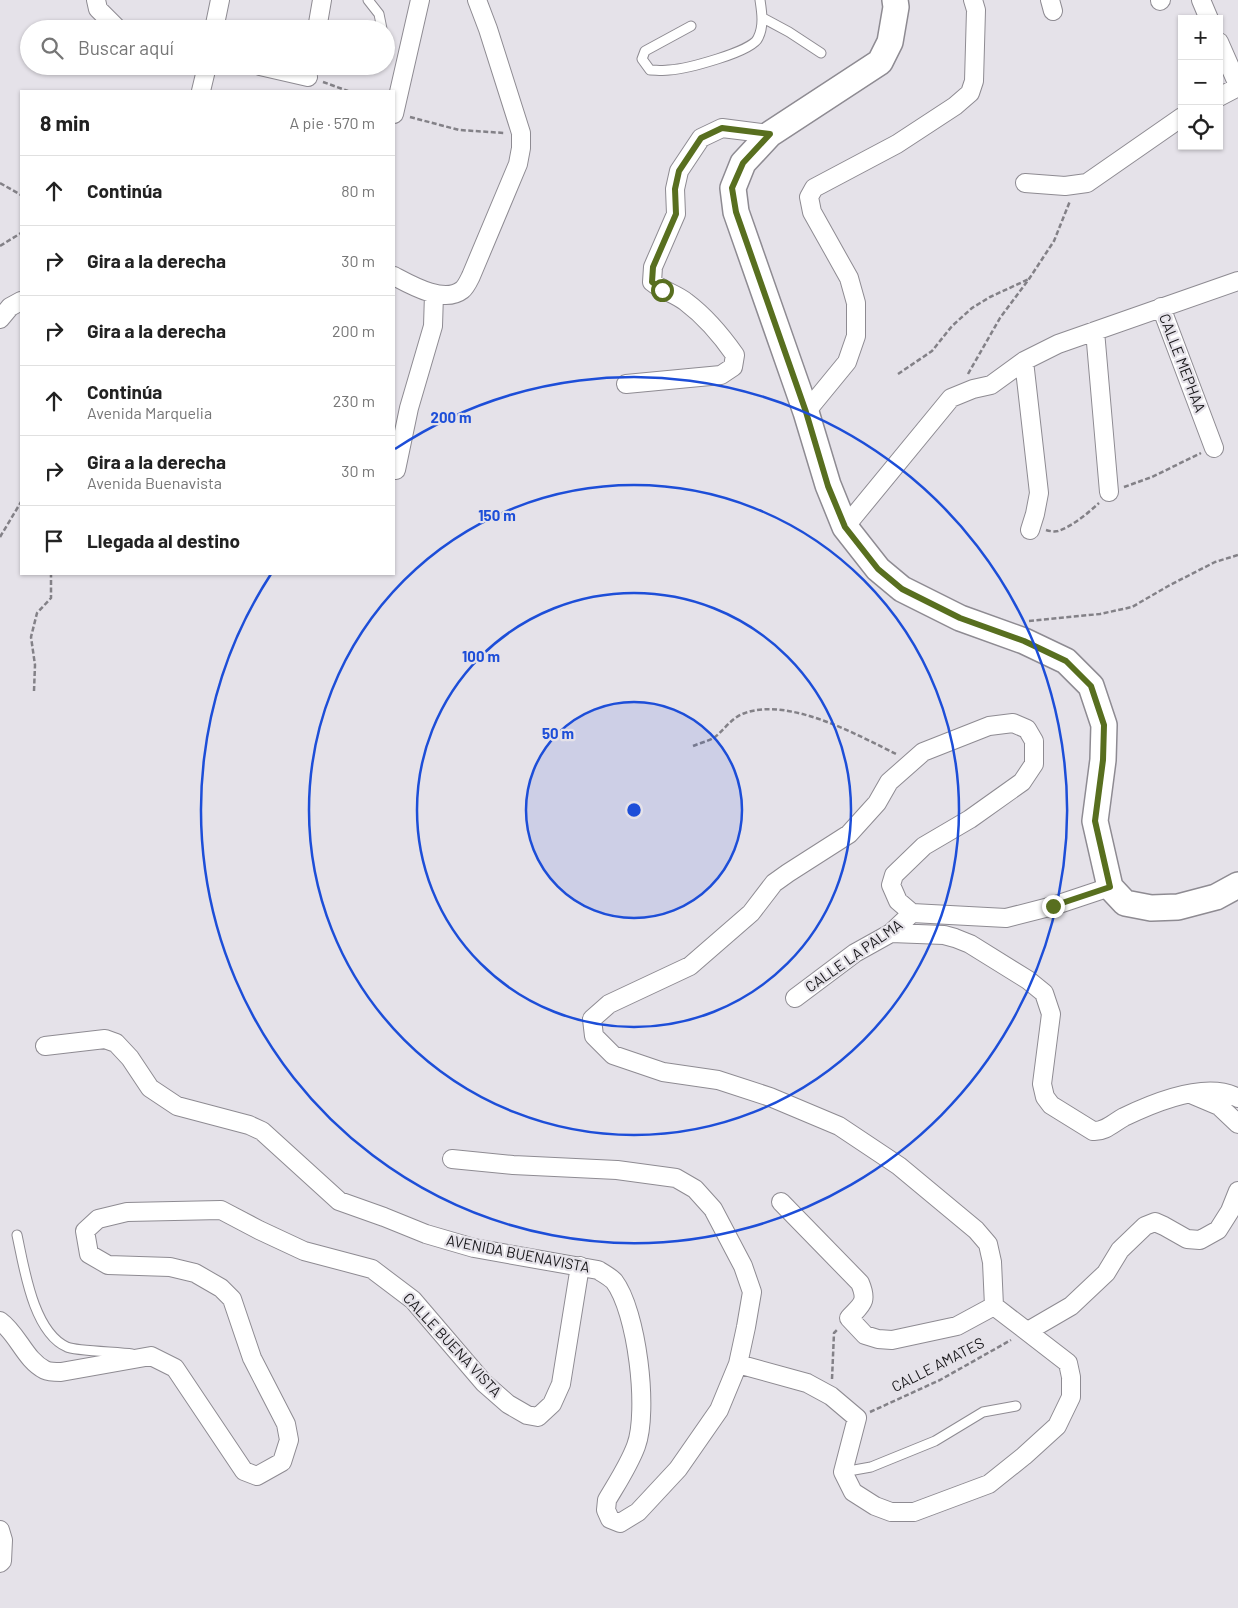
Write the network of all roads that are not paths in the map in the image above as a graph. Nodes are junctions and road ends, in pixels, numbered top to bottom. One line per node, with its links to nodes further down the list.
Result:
1 (96, 0): 13 (street)
2 (220, 0): 14 (street)
3 (322, 0): 15 (street)
4 (368, 0): 16 (lane)
5 (420, 0): 24 (street)
6 (477, 0): 30 (street)
7 (760, 0): 12 (lane)
8 (973, 0): 37 (street)
9 (1201, 0): 11 (street)
10 (892, 2): 26 (main road)
11 (1207, 15)
12 (763, 18): 17 (lane); 19 (lane)
13 (109, 20)
14 (216, 20)
15 (319, 20)
16 (380, 20)
17 (691, 26)
18 (1223, 51): 21 (street)
19 (821, 53)
20 (205, 75): 22 (street)
21 (1238, 86): 23 (street)
22 (201, 90)
23 (1223, 95)
24 (395, 110)
25 (1178, 120): 27 (street)
26 (770, 134): 36 (street); 37 (main road)
27 (1025, 183)
28 (395, 277): 30 (street)
29 (1238, 281): 32 (street)
30 (434, 294): 39 (street)
31 (20, 302): 33 (street)
32 (1161, 307): 34 (street); 38 (street, CALLE MEPHAA)
33 (0, 319)
34 (1095, 331): 35 (street); 40 (street)
35 (1024, 361): 41 (street); 42 (street)
36 (626, 384)
37 (806, 412): 41 (main road)
38 (1214, 448)
39 (396, 470)
40 (1109, 492)
41 (845, 527): 44 (main road)
42 (1030, 530)
43 (1238, 885): 44 (main road)
44 (1110, 887): 45 (street)
45 (912, 913): 46 (street, CALLE LA PALMA); 57 (street)
46 (891, 933): 47 (street, CALLE LA PALMA); 49 (street)
47 (795, 998)
48 (45, 1046): 56 (street, AVENIDA BUENAVISTA)
49 (1191, 1094): 50 (street); 51 (street)
50 (1238, 1098)
51 (1238, 1124)
52 (452, 1159): 61 (street)
53 (1238, 1191): 59 (street)
54 (781, 1202): 57 (street)
55 (17, 1235): 60 (lane)
56 (580, 1266): 60 (street, CALLE BUENA VISTA); 61 (street, AVENIDA BUENAVISTA)
57 (994, 1306): 59 (street)
58 (0, 1321): 60 (street)
59 (1028, 1331): 63 (street)
60 (151, 1356)
61 (738, 1364): 63 (street)
62 (1016, 1406): 63 (lane)
63 (843, 1472)
64 (0, 1530): 65 (street)
65 (0, 1563)

